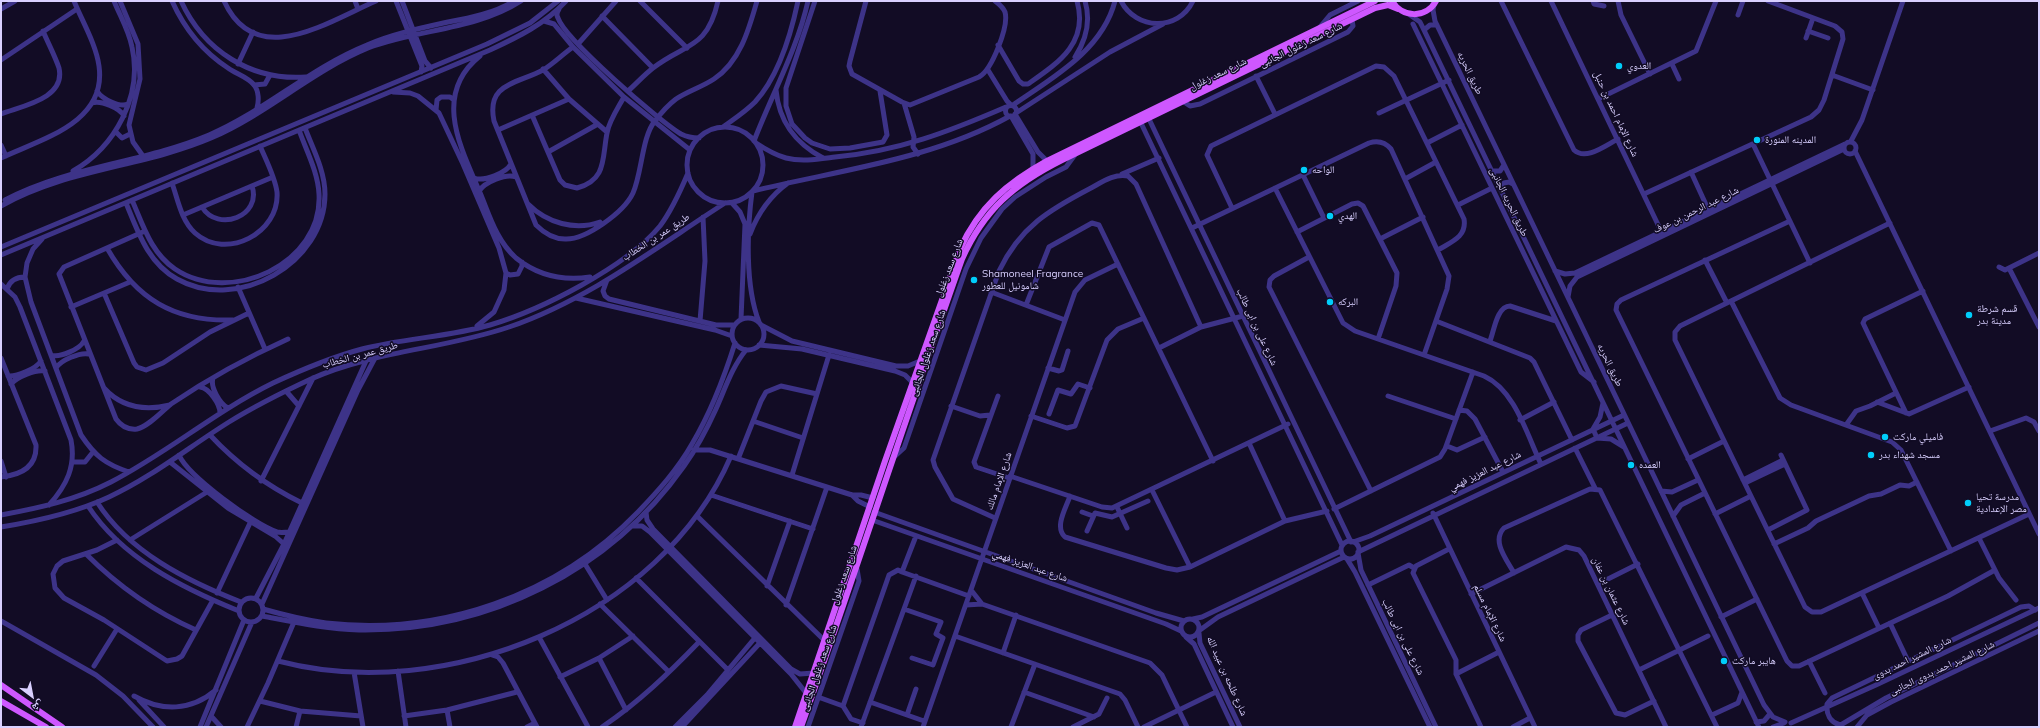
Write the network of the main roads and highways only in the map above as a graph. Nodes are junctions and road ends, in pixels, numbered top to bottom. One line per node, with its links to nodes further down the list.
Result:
1 (1392, 1): 4 (main road)
2 (1435, 3): 4 (main road)
3 (1374, 4): 4 (main road, شارع سعد زغلول); 5 (main road, شارع سعد زغلول); 5 (main road, شارع سعد زغلول)
4 (1398, 9)
5 (1241, 71): 6 (main road, شارع سعد زغلول); 6 (main road, شارع سعد زغلول)
6 (940, 314): 7 (main road, شارع سعد زغلول); 7 (main road, شارع سعد زغلول)
7 (889, 461): 8 (main road, شارع سعد زغلول); 8 (main road, شارع سعد زغلول)
8 (872, 510): 11 (main road, شارع سعد زغلول); 11 (main road, شارع سعد زغلول)
9 (1, 685): 13 (main road)
10 (1, 701): 12 (main road)
11 (800, 726)
12 (46, 727)
13 (62, 727)

